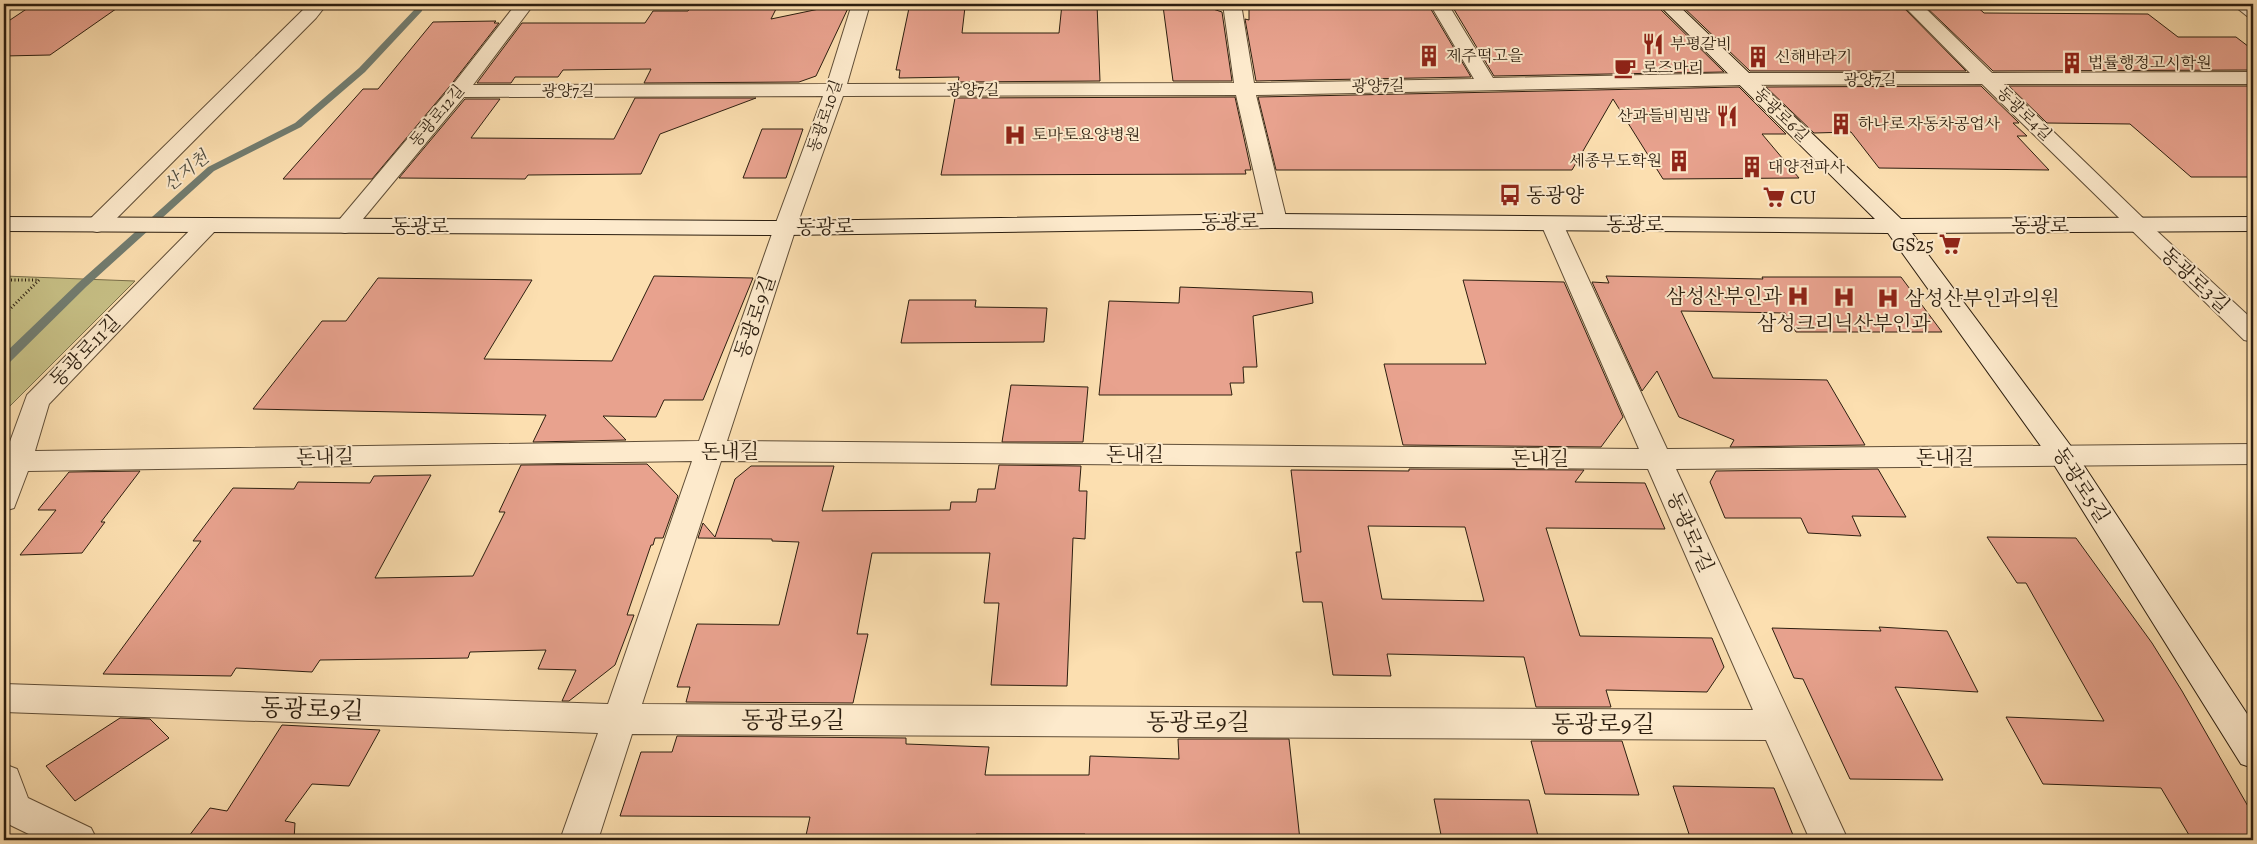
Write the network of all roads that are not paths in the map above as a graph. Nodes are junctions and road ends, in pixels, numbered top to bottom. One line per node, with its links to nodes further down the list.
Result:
1 (318, 4): 21 (street)
2 (525, 4): 16 (street, 동광로12길)
3 (861, 4): 15 (street, 동광로10길)
4 (1232, 4): 14 (street)
5 (1440, 4): 13 (street)
6 (1667, 4): 11 (street, 동광로6길)
7 (1911, 4): 12 (street, 동광로4길)
8 (2242, 4): 9 (street)
9 (2253, 12)
10 (2253, 78): 12 (street, 광양7길)
11 (1744, 79): 12 (street, 광양7길); 13 (street, 광양7길); 25 (street, 동광로6길)
12 (1989, 80): 22 (street, 동광로4길)
13 (1487, 84): 14 (street, 광양7길)
14 (1245, 89): 15 (street, 광양7길); 17 (street)
15 (835, 90): 16 (street, 광양7길); 26 (street, 동광로10길)
16 (458, 91): 24 (street, 동광로12길)
17 (1276, 221): 19 (street, 동광로); 26 (street, 동광로)
18 (4, 224): 21 (street)
19 (1552, 224): 25 (street, 동광로); 31 (street, 동광로7길)
20 (2253, 224): 22 (street, 동광로)
21 (98, 225): 23 (street, 동광로)
22 (2137, 225): 25 (street, 동광로); 27 (street, 동광로3길)
23 (205, 226): 24 (street, 동광로); 32 (street, 동광로11길)
24 (345, 226): 26 (street, 동광로)
25 (1895, 226): 30 (street, 동광로5길)
26 (785, 228): 28 (street, 동광로9길)
27 (2253, 334)
28 (710, 451): 31 (street, 돈내길); 32 (street, 돈내길); 35 (street, 동광로9길)
29 (2253, 454): 30 (street, 돈내길)
30 (2063, 456): 31 (street, 돈내길); 37 (street, 동광로5길)
31 (1658, 459): 36 (street, 동광로7길)
32 (17, 461): 33 (street, 동광로11길)
33 (4, 500)
34 (4, 698): 35 (street, 동광로9길)
35 (620, 719): 36 (street, 동광로9길); 40 (street, 동광로9길)
36 (1777, 725): 41 (street, 동광로7길)
37 (2253, 753)
38 (4, 780): 39 (street)
39 (78, 840)
40 (579, 840)
41 (1829, 840)

